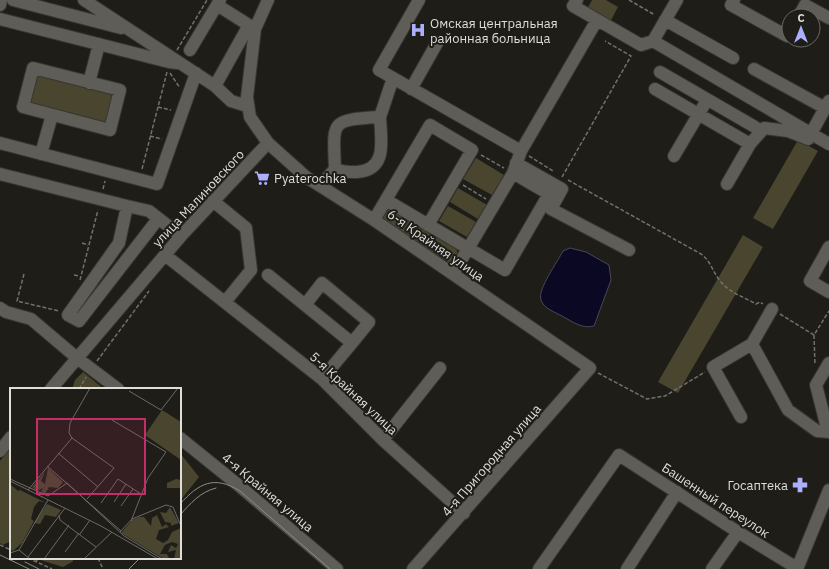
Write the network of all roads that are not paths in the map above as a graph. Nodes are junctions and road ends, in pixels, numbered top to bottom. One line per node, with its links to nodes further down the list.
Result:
1 (1, 0): 10 (street)
2 (13, 0): 15 (street)
3 (84, 0): 15 (street)
4 (268, 0): 14 (street)
5 (420, 0): 26 (street)
6 (577, 0): 13 (street)
7 (677, 0): 11 (street)
8 (734, 0): 16 (street)
9 (215, 2): 14 (street); 20 (street)
10 (0, 5)
11 (662, 15): 17 (street); 21 (street)
12 (0, 19): 19 (street)
13 (597, 20): 17 (street); 45 (street)
14 (252, 27): 28 (street); 33 (street)
15 (132, 30): 22 (street)
16 (781, 33)
17 (653, 41): 38 (street)
18 (437, 43): 29 (street)
19 (99, 44): 22 (street); 27 (street)
20 (190, 50)
21 (733, 58)
22 (176, 60): 25 (street)
23 (754, 69): 32 (street)
24 (660, 72): 31 (street)
25 (196, 73): 28 (street); 43 (street)
26 (393, 78): 29 (street); 36 (street)
27 (89, 83): 34 (street); 34 (street)
28 (215, 86): 33 (street)
29 (411, 88): 45 (street)
30 (655, 89): 35 (street)
31 (707, 100): 35 (street); 37 (street)
32 (827, 105): 38 (street)
33 (247, 106): 40 (street)
34 (52, 114): 43 (street)
35 (698, 114): 41 (street); 44 (street)
36 (380, 117): 46 (street); 46 (street)
37 (755, 128)
38 (812, 132): 41 (street); 42 (street)
39 (0, 143): 43 (street)
40 (268, 143): 49 (street, 6-я Крайняя улица); 51 (street, улица Малиновского)
41 (750, 144): 48 (street)
42 (829, 144)
43 (42, 154)
44 (674, 156)
45 (516, 162): 58 (street); 58 (street); 59 (street)
46 (335, 169): 49 (street)
47 (0, 174): 52 (street)
48 (727, 184)
49 (320, 186): 54 (street, 6-я Крайняя улица)
50 (386, 200): 54 (street); 55 (street); 55 (street)
51 (213, 201): 56 (street, улица Малиновского); 64 (street)
52 (127, 206): 53 (street); 53 (street)
53 (158, 219): 56 (street)
54 (374, 220): 61 (street, 6-я Крайняя улица)
55 (428, 225): 58 (street)
56 (181, 236): 60 (street, улица Малиновского)
57 (829, 247): 63 (street)
58 (468, 248): 61 (street)
59 (629, 250)
60 (165, 255): 64 (street, 5-я Крайняя улица); 70 (street, улица Малиновского)
61 (453, 274): 73 (street, 6-я Крайняя улица)
62 (268, 275): 65 (street)
63 (829, 292)
64 (225, 302): 74 (street, 5-я Крайняя улица)
65 (305, 305): 68 (street); 68 (street)
66 (0, 308): 70 (street)
67 (772, 309): 69 (street)
68 (352, 343): 74 (street)
69 (752, 344): 77 (street); 78 (street)
70 (76, 358): 75 (street, улица Малиновского); 76 (street)
71 (829, 363): 78 (street)
72 (440, 368): 81 (street)
73 (590, 368): 85 (street, 4-я Пригородная улица)
74 (322, 379): 81 (street, 5-я Крайняя улица)
75 (52, 388)
76 (117, 388)
77 (741, 417)
78 (829, 432)
79 (10, 438): 82 (street)
80 (181, 439): 87 (street, 4-я Крайняя улица)
81 (383, 440): 85 (street, 5-я Крайняя улица)
82 (0, 451)
83 (829, 490): 92 (street)
84 (677, 492): 86 (street, Башенный переулок); 89 (street, Башенный переулок); 90 (street)
85 (464, 513): 88 (street, 4-я Пригородная улица)
86 (738, 532): 91 (street); 92 (street, Башенный переулок)
87 (337, 569)
88 (413, 569)
89 (539, 569)
90 (627, 569)
91 (712, 569)
92 (797, 569)

